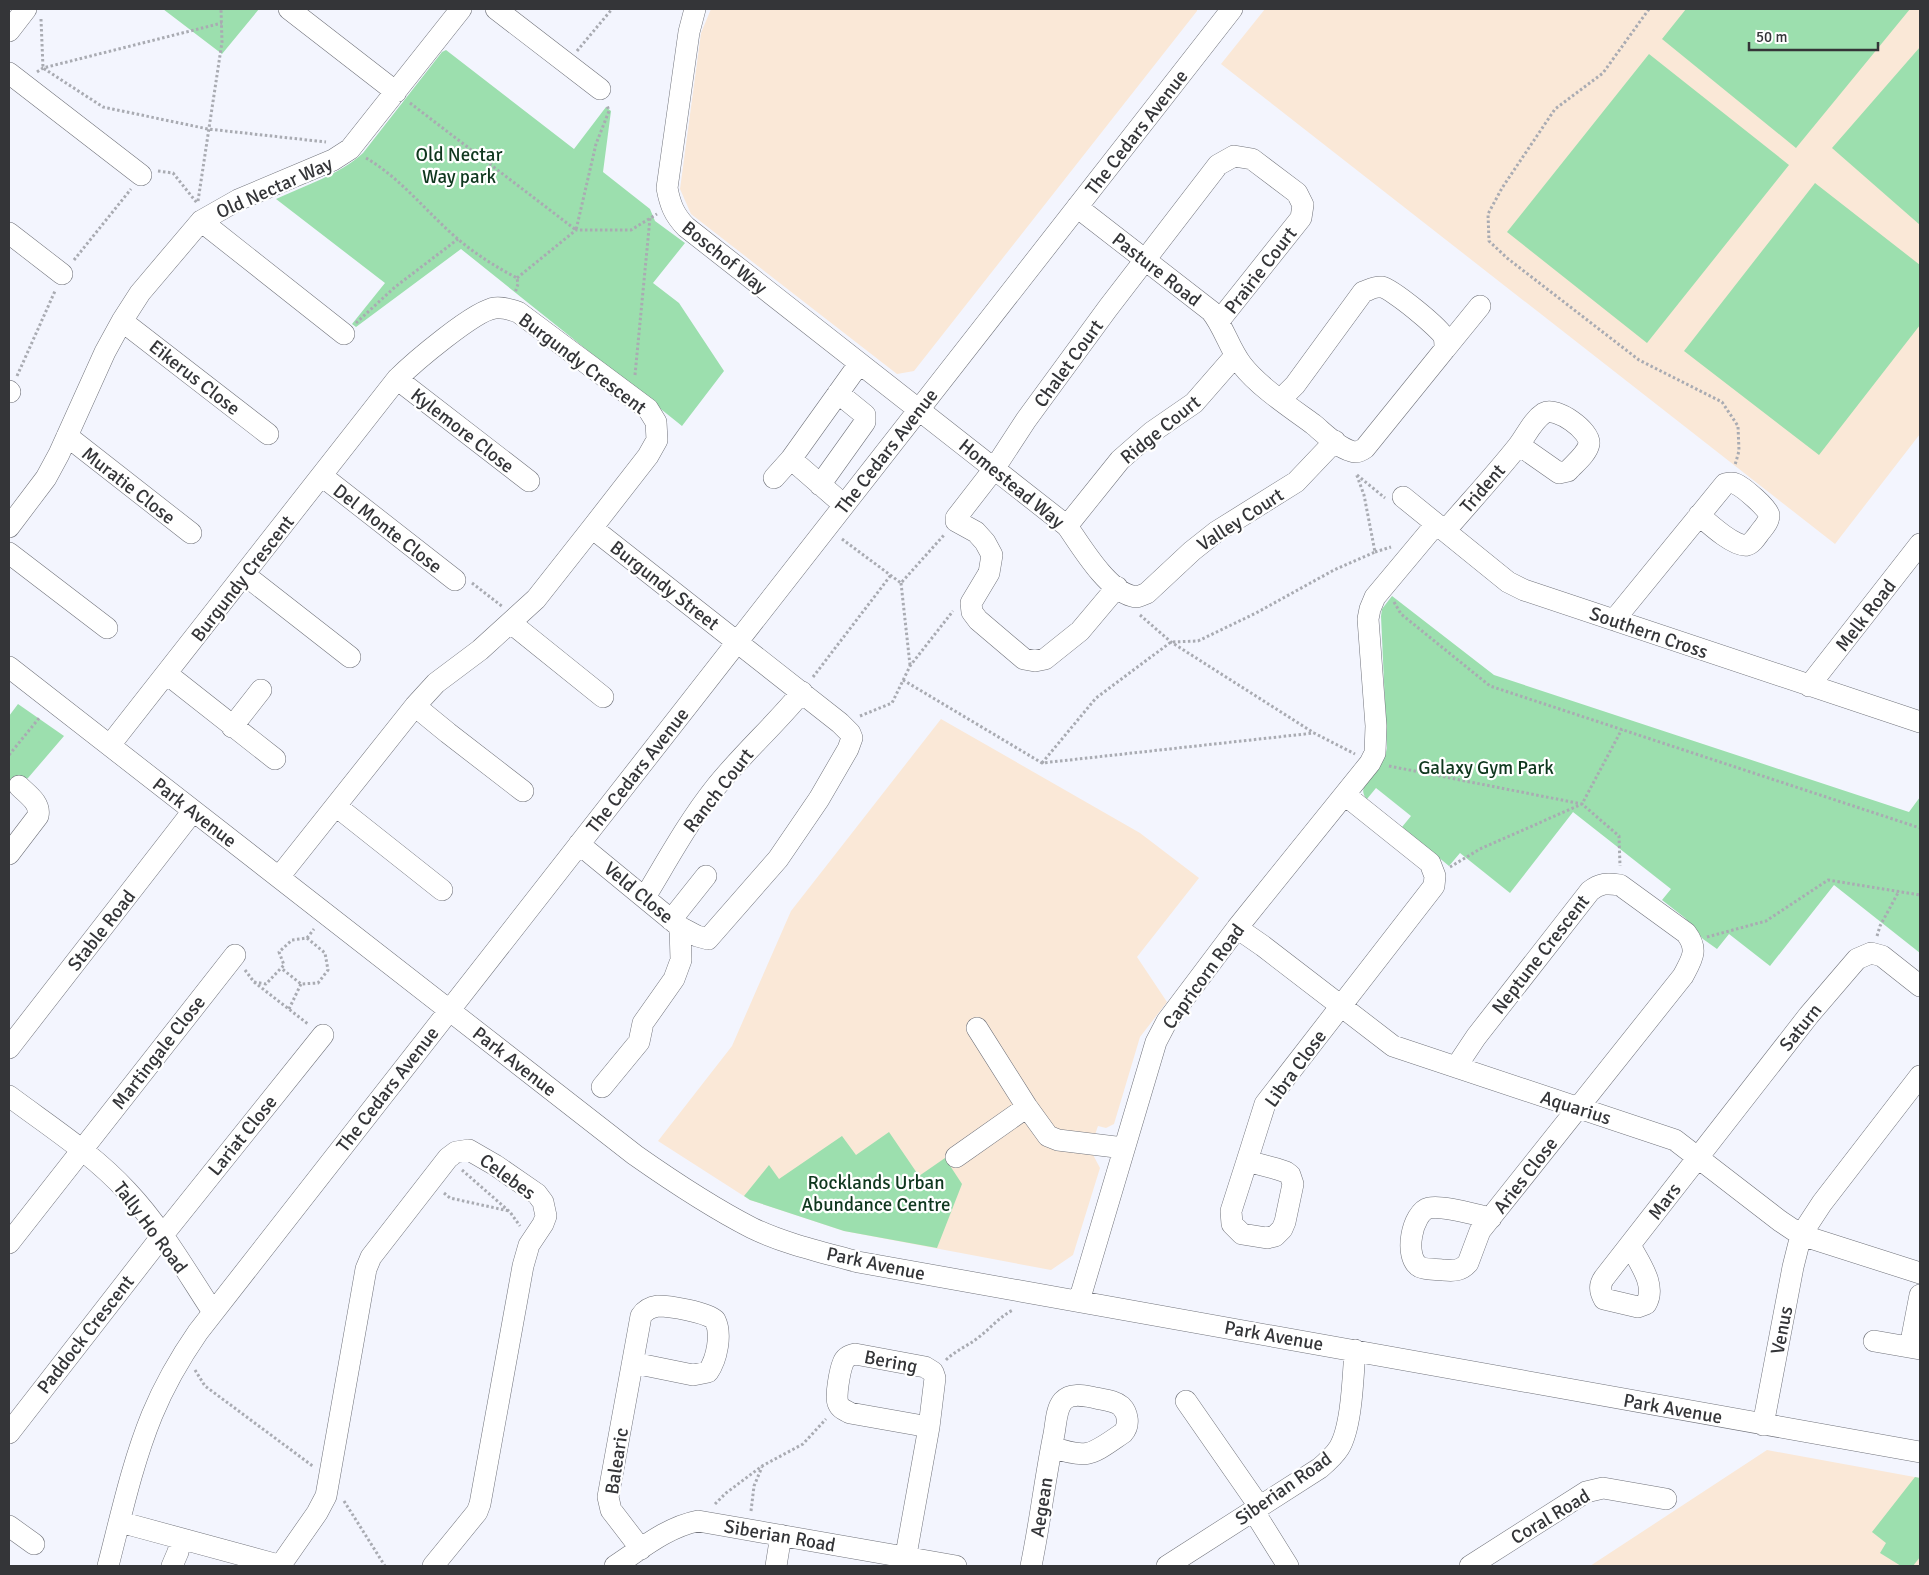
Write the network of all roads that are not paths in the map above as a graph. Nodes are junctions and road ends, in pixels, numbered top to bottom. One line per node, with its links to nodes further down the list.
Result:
1 (289, 9): 10 (street)
2 (461, 9): 10 (street, Old Nectar Way)
3 (496, 9): 9 (street)
4 (695, 9): 23 (street, Boschof Way)
5 (1232, 9): 12 (street, The Cedars Avenue)
6 (34, 14): 7 (street)
7 (9, 31)
8 (15, 78): 11 (street)
9 (600, 89)
10 (396, 92): 13 (street, Old Nectar Way)
11 (141, 175)
12 (1077, 207): 15 (street, Pasture Road); 27 (street, The Cedars Avenue)
13 (198, 212): 18 (street, Old Nectar Way); 20 (street)
14 (9, 233): 16 (street)
15 (1145, 260): 19 (street, Pasture Road); 19 (street, Prairie Court); 35 (street, Chalet Court)
16 (62, 274)
17 (1480, 306): 21 (street)
18 (122, 321): 28 (street, Eikerus Close); 29 (street, Old Nectar Way)
19 (1219, 321): 22 (street, Pasture Road)
20 (344, 334)
21 (1446, 349): 26 (street); 31 (street, Pasture Road)
22 (1235, 356): 26 (street, Pasture Road); 43 (street, Ridge Court)
23 (859, 364): 25 (street); 27 (street, Boschof Way)
24 (397, 379): 36 (street, Burgundy Crescent); 38 (street, Kylemore Close); 46 (street, Burgundy Crescent)
25 (838, 393): 30 (street); 33 (street)
26 (1281, 399): 31 (street, Pasture Road)
27 (919, 409): 34 (street, The Cedars Avenue); 35 (street, Homestead Way)
28 (268, 434)
29 (67, 436): 44 (street, Old Nectar Way); 47 (street, Muratie Close)
30 (853, 439): 34 (street); 39 (street)
31 (1335, 441): 52 (street, Valley Court)
32 (1519, 446): 45 (street, Trident)
33 (791, 459): 37 (street); 39 (street)
34 (879, 460): 41 (street, The Cedars Avenue)
35 (994, 469): 43 (street, Homestead Way); 52 (street, Chalet Court)
36 (322, 476): 50 (street, Burgundy Crescent); 51 (street, Del Monte Close)
37 (774, 478)
38 (529, 481)
39 (820, 485): 41 (street)
40 (1403, 498): 45 (street, Southern Cross)
41 (844, 506): 56 (street, The Cedars Avenue)
42 (1699, 515): 42 (street); 54 (street)
43 (1067, 526): 52 (street, Homestead Way)
44 (9, 527)
45 (1440, 527): 54 (street, Southern Cross); 71 (street, Capricorn Road)
46 (592, 528): 53 (street, Burgundy Crescent); 56 (street, Burgundy Street)
47 (191, 533)
48 (1920, 544): 60 (street, Melk Road)
49 (9, 553): 55 (street)
50 (245, 575): 57 (street); 59 (street, Burgundy Crescent)
51 (455, 580)
52 (1117, 587)
53 (514, 620): 63 (street); 64 (street, Burgundy Crescent)
54 (1614, 620): 60 (street, Southern Cross)
55 (107, 628)
56 (738, 641): 62 (street, Burgundy Street); 74 (street, The Cedars Avenue)
57 (350, 657)
58 (9, 666): 67 (street, Park Avenue)
59 (166, 674): 66 (street); 67 (street, Burgundy Crescent)
60 (1809, 686): 65 (street, Southern Cross)
61 (261, 690): 66 (street)
62 (802, 692): 79 (street, Ranch Court); 80 (street, Burgundy Street)
63 (604, 697)
64 (415, 706): 70 (street); 72 (street, Burgundy Crescent)
65 (1920, 722)
66 (232, 727): 68 (street)
67 (110, 745): 73 (street, Park Avenue)
68 (275, 759)
69 (19, 786): 75 (street)
70 (523, 791)
71 (1345, 794): 81 (street, Capricorn Road); 84 (street)
72 (336, 806): 77 (street, Burgundy Crescent); 78 (street)
73 (193, 811): 77 (street, Park Avenue); 88 (street, Stable Road)
74 (579, 844): 79 (street, Veld Close); 85 (street, The Cedars Avenue)
75 (9, 854)
76 (706, 876): 80 (street)
77 (279, 877): 85 (street, Park Avenue)
78 (442, 890)
79 (645, 897): 80 (street, Veld Close)
80 (676, 923): 91 (street, Veld Close)
81 (1238, 928): 84 (street, Aquarius); 95 (street, Capricorn Road)
82 (235, 955): 96 (street, Martingale Close)
83 (1920, 986): 97 (street, Saturn)
84 (1340, 1006): 89 (street, Aquarius); 99 (street, Libra Close)
85 (449, 1010): 107 (street, Park Avenue); 108 (street, The Cedars Avenue)
86 (977, 1028): 93 (street)
87 (322, 1035): 102 (street, Lariat Close)
88 (9, 1048)
89 (1456, 1067): 94 (street, Aquarius); 94 (street, Neptune Crescent)
90 (1920, 1076): 101 (street)
91 (602, 1087)
92 (9, 1096): 96 (street, Tally Ho Road)
93 (1027, 1108): 95 (street); 98 (street)
94 (1577, 1108): 97 (street, Aquarius); 100 (street, Aries Close)
95 (1124, 1148): 107 (street, Capricorn Road)
96 (82, 1150): 102 (street, Tally Ho Road); 103 (street)
97 (1698, 1156): 101 (street, Aquarius); 104 (street, Mars)
98 (956, 1157)
99 (1247, 1162)
100 (1491, 1218)
101 (1801, 1235): 105 (street, Aquarius); 114 (street, Venus)
102 (162, 1236): 108 (street, Tally Ho Road); 116 (street, Paddock Crescent)
103 (9, 1243)
104 (1630, 1245)
105 (1920, 1273)
106 (1920, 1295): 110 (street)
107 (1079, 1301): 111 (street, Park Avenue)
108 (212, 1312): 121 (street, The Cedars Avenue)
109 (1874, 1341): 110 (street)
110 (1915, 1348)
111 (1355, 1350): 114 (street, Park Avenue); 120 (street, Siberian Road)
112 (634, 1363): 126 (street, Balearic)
113 (1186, 1401): 120 (street)
114 (1763, 1425): 118 (street, Park Avenue)
115 (929, 1427): 115 (street, Bering); 127 (street, Bering)
116 (9, 1433)
117 (1052, 1447): 135 (street, Aegean)
118 (1920, 1452)
119 (1666, 1499): 138 (street, Coral Road)
120 (1256, 1508): 136 (street, Siberian Road); 137 (street)
121 (120, 1522): 124 (street); 128 (street, The Cedars Avenue)
122 (9, 1526): 125 (street)
123 (781, 1535): 126 (street, Siberian Road); 127 (street, Siberian Road); 133 (street)
124 (181, 1538): 129 (street); 130 (street)
125 (34, 1544)
126 (641, 1549): 132 (street, Siberian Road)
127 (904, 1562): 134 (street, Siberian Road)
128 (108, 1566)
129 (172, 1566)
130 (281, 1566): 131 (street, Celebes)
131 (433, 1566)
132 (615, 1566)
133 (776, 1566)
134 (956, 1566)
135 (1031, 1566)
136 (1167, 1566)
137 (1288, 1566)
138 (1470, 1566)

